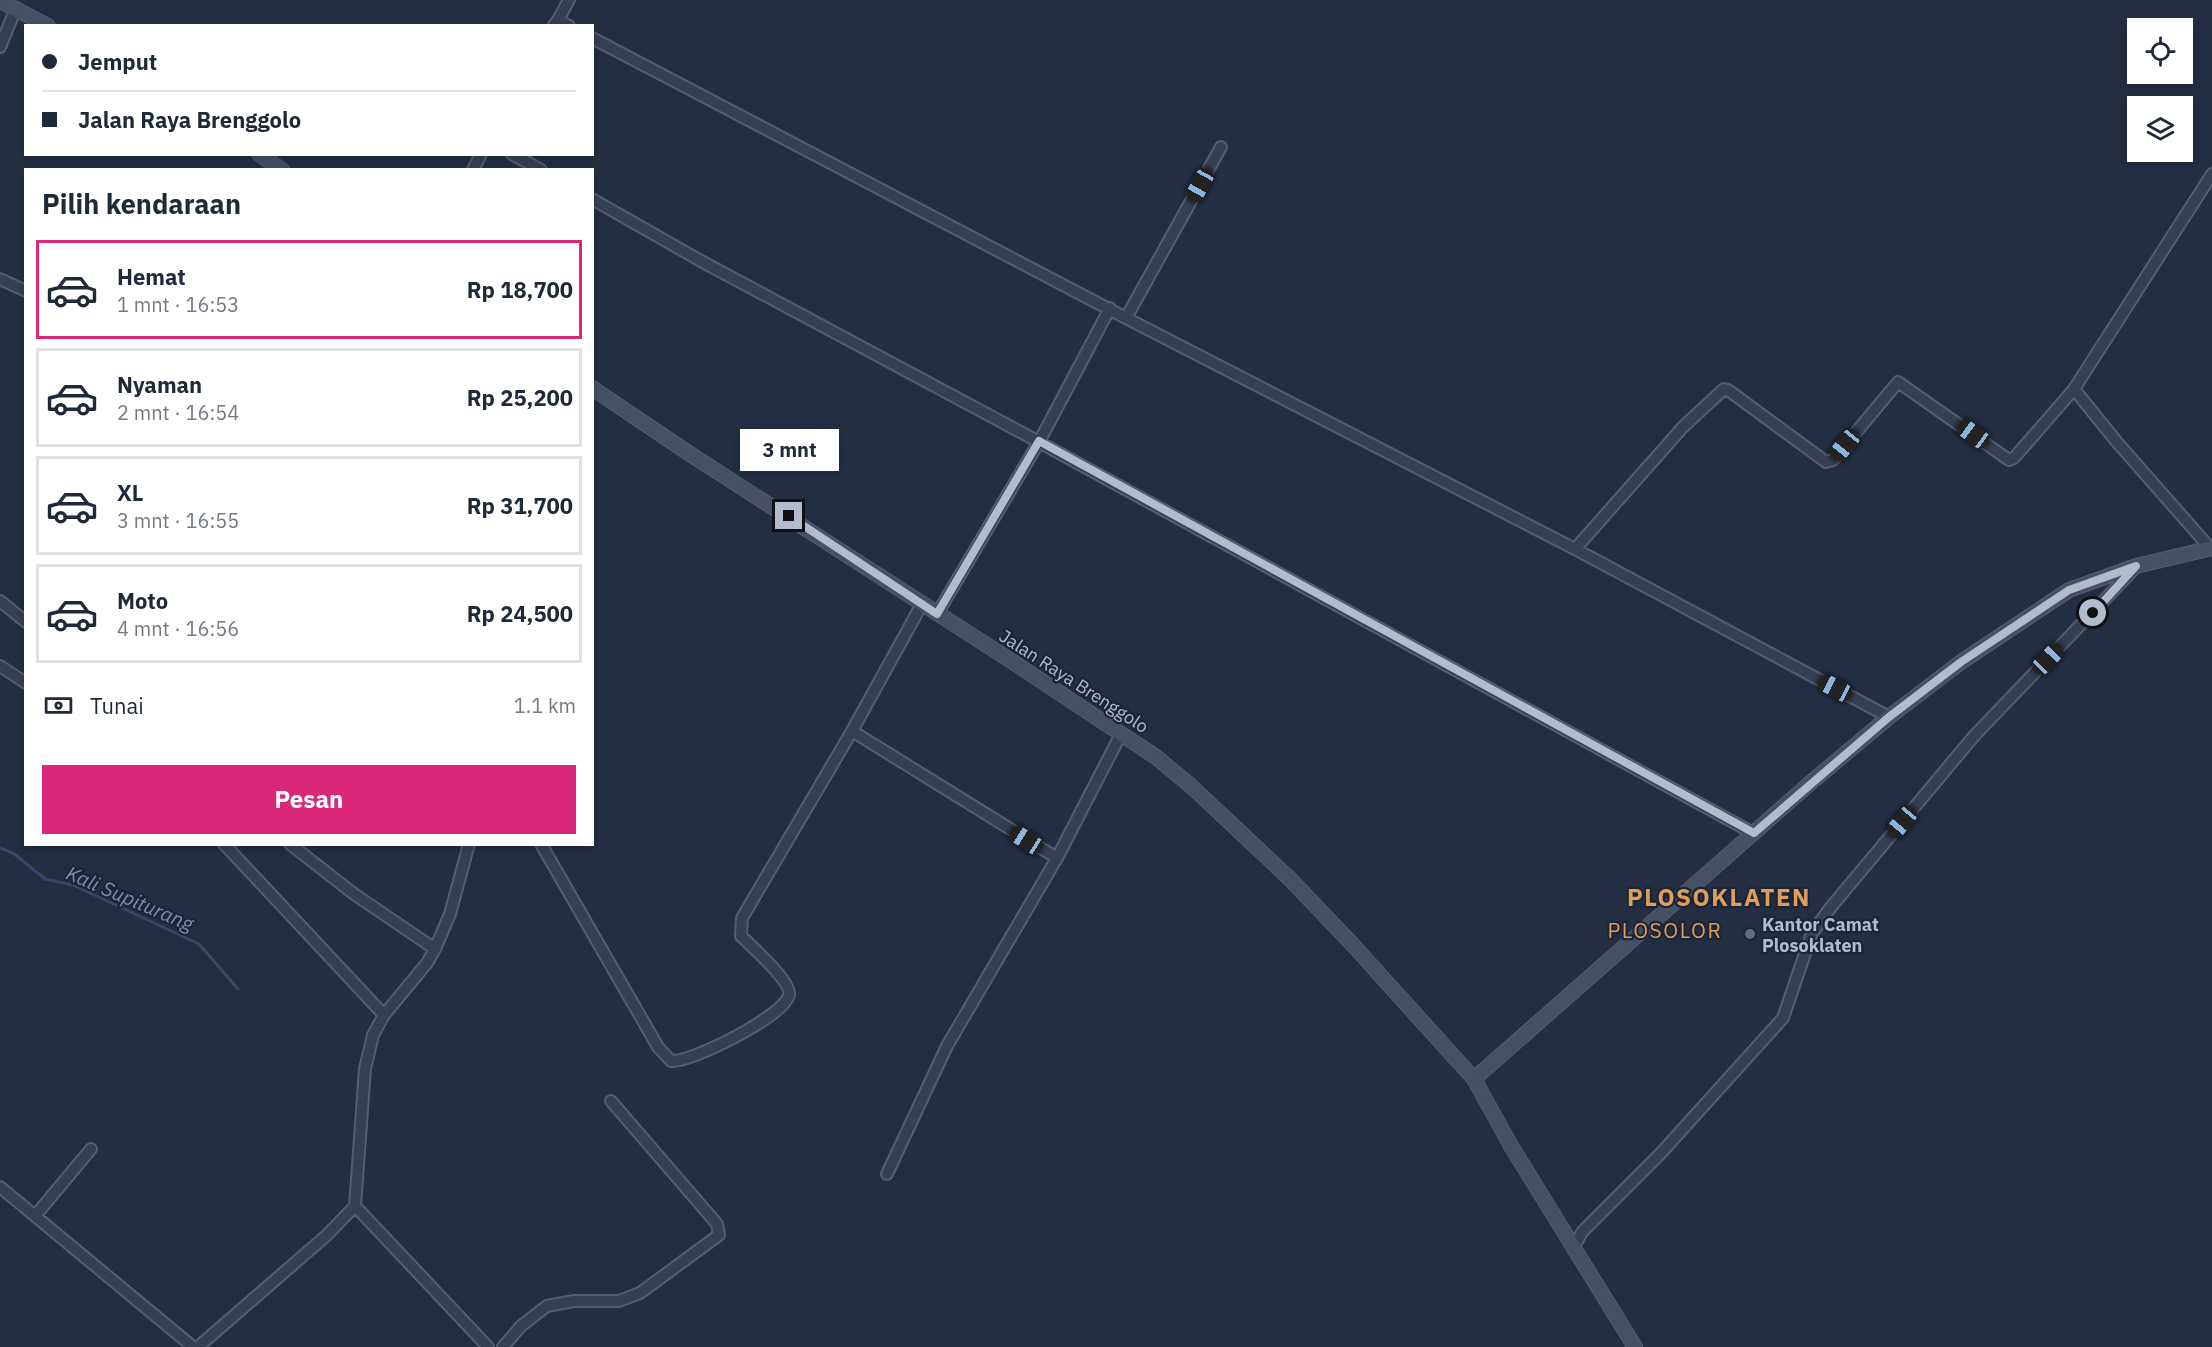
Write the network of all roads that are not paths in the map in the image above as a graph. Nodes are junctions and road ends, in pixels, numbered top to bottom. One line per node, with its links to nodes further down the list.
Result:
1 (569, 0): 4 (street)
2 (0, 1): 3 (main road)
3 (16, 8): 5 (main road); 7 (street)
4 (556, 23)
5 (44, 24)
6 (594, 39): 17 (street)
7 (0, 47)
8 (1221, 147): 18 (street)
9 (262, 156): 11 (main road)
10 (516, 156): 12 (street)
11 (279, 168)
12 (537, 168)
13 (2212, 174): 20 (street)
14 (594, 200): 21 (street)
15 (0, 279): 16 (street)
16 (24, 290)
17 (1110, 308): 18 (street); 21 (street)
18 (1126, 318): 23 (street)
19 (594, 389): 26 (main road, Jalan Raya Brenggolo)
20 (2074, 389): 22 (street); 23 (street)
21 (1039, 441): 27 (street); 34 (street)
22 (2211, 548): 24 (main road)
23 (1575, 549): 31 (street)
24 (2136, 566): 31 (main road); 49 (street)
25 (0, 601): 28 (street)
26 (922, 604): 27 (main road, Jalan Raya Brenggolo); 32 (street)
27 (937, 614): 33 (main road, Jalan Raya Brenggolo)
28 (24, 620)
29 (0, 666): 30 (street)
30 (24, 682)
31 (1889, 717): 34 (main road)
32 (852, 731): 38 (street); 39 (street)
33 (1121, 734): 39 (street); 42 (main road, Jalan Raya Brenggolo)
34 (1754, 833): 42 (main road)
35 (226, 846): 41 (street)
36 (293, 846): 40 (street)
37 (468, 846): 40 (street)
38 (542, 846)
39 (1056, 858): 45 (street)
40 (435, 949): 41 (street)
41 (384, 1014): 47 (street)
42 (1474, 1079): 49 (main road, Jalan Raya Brenggolo)
43 (610, 1101): 53 (street)
44 (91, 1149): 48 (street)
45 (887, 1174)
46 (0, 1187): 48 (street)
47 (355, 1206): 51 (street); 52 (street)
48 (35, 1216): 50 (street)
49 (1573, 1248): 54 (main road, Jalan Raya Brenggolo)
50 (193, 1347)
51 (198, 1347)
52 (488, 1347)
53 (503, 1347)
54 (1635, 1347)

